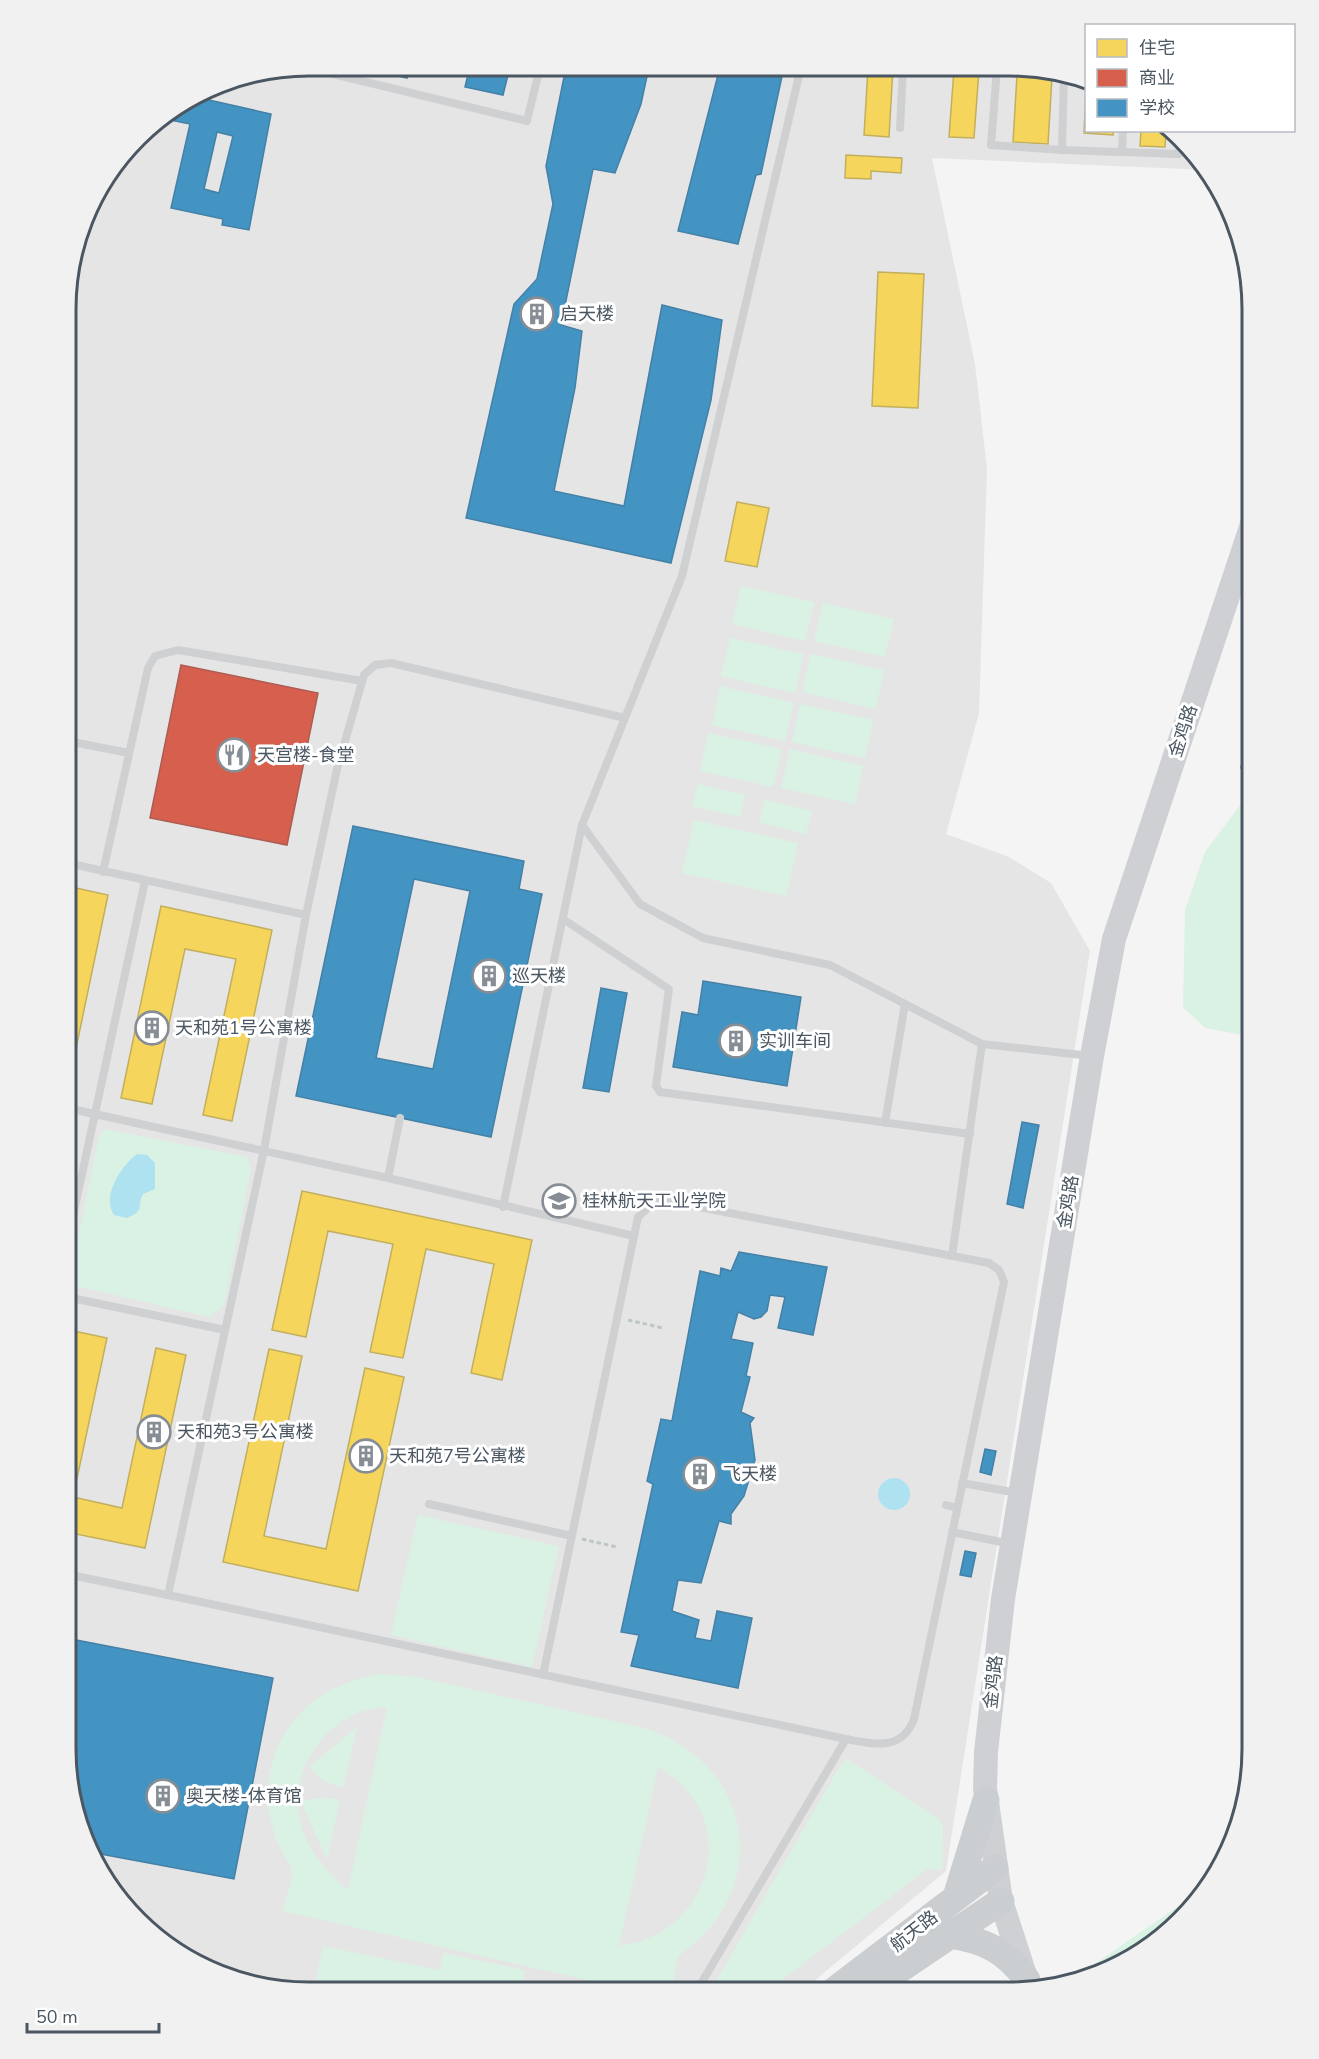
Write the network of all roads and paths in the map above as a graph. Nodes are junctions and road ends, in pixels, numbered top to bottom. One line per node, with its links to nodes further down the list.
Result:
1 (341, 76): 2 (lane)
2 (538, 76)
3 (799, 76): 14 (lane)
4 (903, 76): 7 (lane)
5 (996, 76): 9 (lane)
6 (1064, 83): 9 (lane)
7 (900, 128)
8 (1123, 132): 11 (lane)
9 (1062, 150): 11 (lane)
10 (1179, 150): 11 (lane)
11 (1122, 152)
12 (1242, 554): 25 (main road, 金鸡路)
13 (362, 681): 14 (lane); 16 (lane); 21 (lane)
14 (625, 718): 17 (lane)
15 (76, 743): 16 (lane)
16 (129, 753): 19 (lane)
17 (582, 825): 22 (lane); 23 (lane)
18 (76, 865): 19 (lane)
19 (103, 872): 20 (lane)
20 (145, 881): 21 (lane); 27 (lane)
21 (306, 915): 31 (lane)
22 (562, 919): 29 (lane); 34 (lane)
23 (905, 1004): 24 (lane); 29 (lane)
24 (982, 1044): 25 (lane); 30 (lane)
25 (1092, 1056): 42 (main road, 金鸡路)
26 (76, 1110): 27 (lane)
27 (95, 1114): 31 (lane); 33 (lane)
28 (400, 1118): 32 (lane)
29 (885, 1123): 30 (lane)
30 (970, 1134): 36 (lane)
31 (264, 1150): 32 (lane); 40 (lane)
32 (388, 1178): 34 (lane)
33 (76, 1202)
34 (503, 1207): 35 (lane)
35 (634, 1236): 36 (lane); 38 (lane)
36 (952, 1256): 41 (lane)
37 (76, 1299): 40 (lane)
38 (617, 1317): 39 (path); 47 (lane)
39 (663, 1328)
40 (225, 1330): 51 (lane)
41 (963, 1483): 42 (lane); 45 (lane)
42 (1021, 1493): 48 (main road, 金鸡路)
43 (429, 1504): 47 (lane)
44 (946, 1505): 45 (lane)
45 (957, 1508): 46 (lane)
46 (952, 1532): 48 (lane); 53 (lane)
47 (572, 1536): 49 (path); 52 (lane)
48 (1012, 1544): 54 (main road, 金鸡路)
49 (617, 1547)
50 (76, 1576): 51 (lane)
51 (168, 1595): 52 (lane)
52 (543, 1675): 53 (lane)
53 (846, 1739): 59 (lane)
54 (986, 1800): 55 (main road, 金鸡路); 56 (main road)
55 (995, 1868): 56 (main road, 航天路); 57 (main road, 金鸡路)
56 (956, 1897): 60 (main road, 航天路)
57 (1001, 1901): 58 (main road, 航天路); 63 (main road, 金鸡路)
58 (949, 1935): 61 (main road, 航天路); 62 (main road)
59 (702, 1982)
60 (845, 1982)
61 (881, 1982)
62 (1026, 1982)
63 (1027, 1982)

